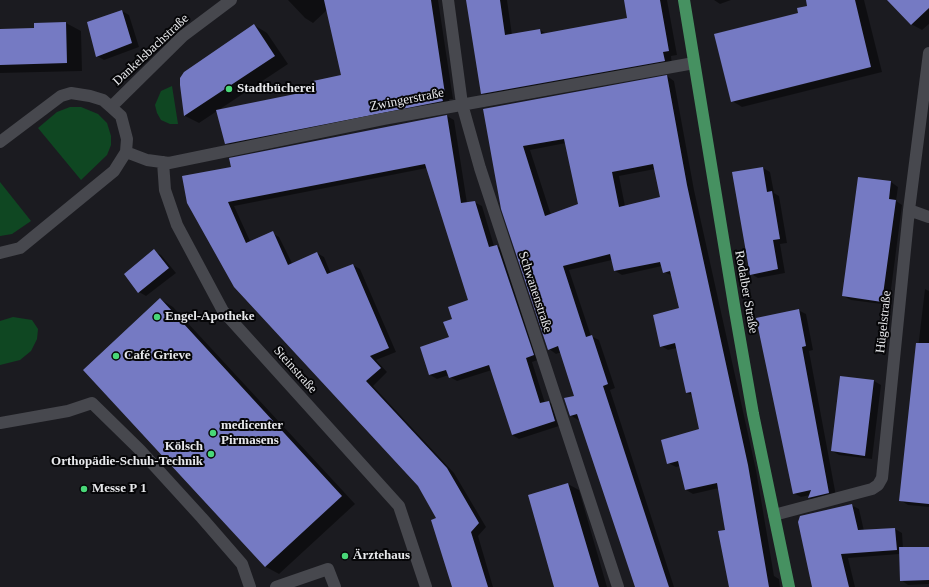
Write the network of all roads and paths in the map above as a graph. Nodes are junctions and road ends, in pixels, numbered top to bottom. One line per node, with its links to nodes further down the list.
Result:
1 (230, 0): 7 (street, Dankelsbachstraße)
2 (448, 0): 6 (street, Schwanenstraße)
3 (684, 0): 5 (main road, Rodalber Straße)
4 (929, 53): 11 (street, Hügelstraße)
5 (694, 63): 6 (street, Zwingerstraße); 15 (main road, Rodalber Straße)
6 (462, 104): 10 (street, Zwingerstraße); 20 (street, Schwanenstraße)
7 (111, 107): 8 (street); 9 (street)
8 (0, 142)
9 (126, 152): 10 (street, Zwingerstraße); 13 (street)
10 (163, 162): 19 (street, Steinstraße)
11 (909, 210): 12 (street); 15 (street, Hügelstraße)
12 (929, 217)
13 (0, 253)
14 (0, 423): 16 (street)
15 (774, 516): 21 (main road, Rodalber Straße)
16 (250, 587)
17 (276, 587): 18 (street)
18 (335, 587)
19 (426, 587)
20 (618, 587)
21 (789, 587)

